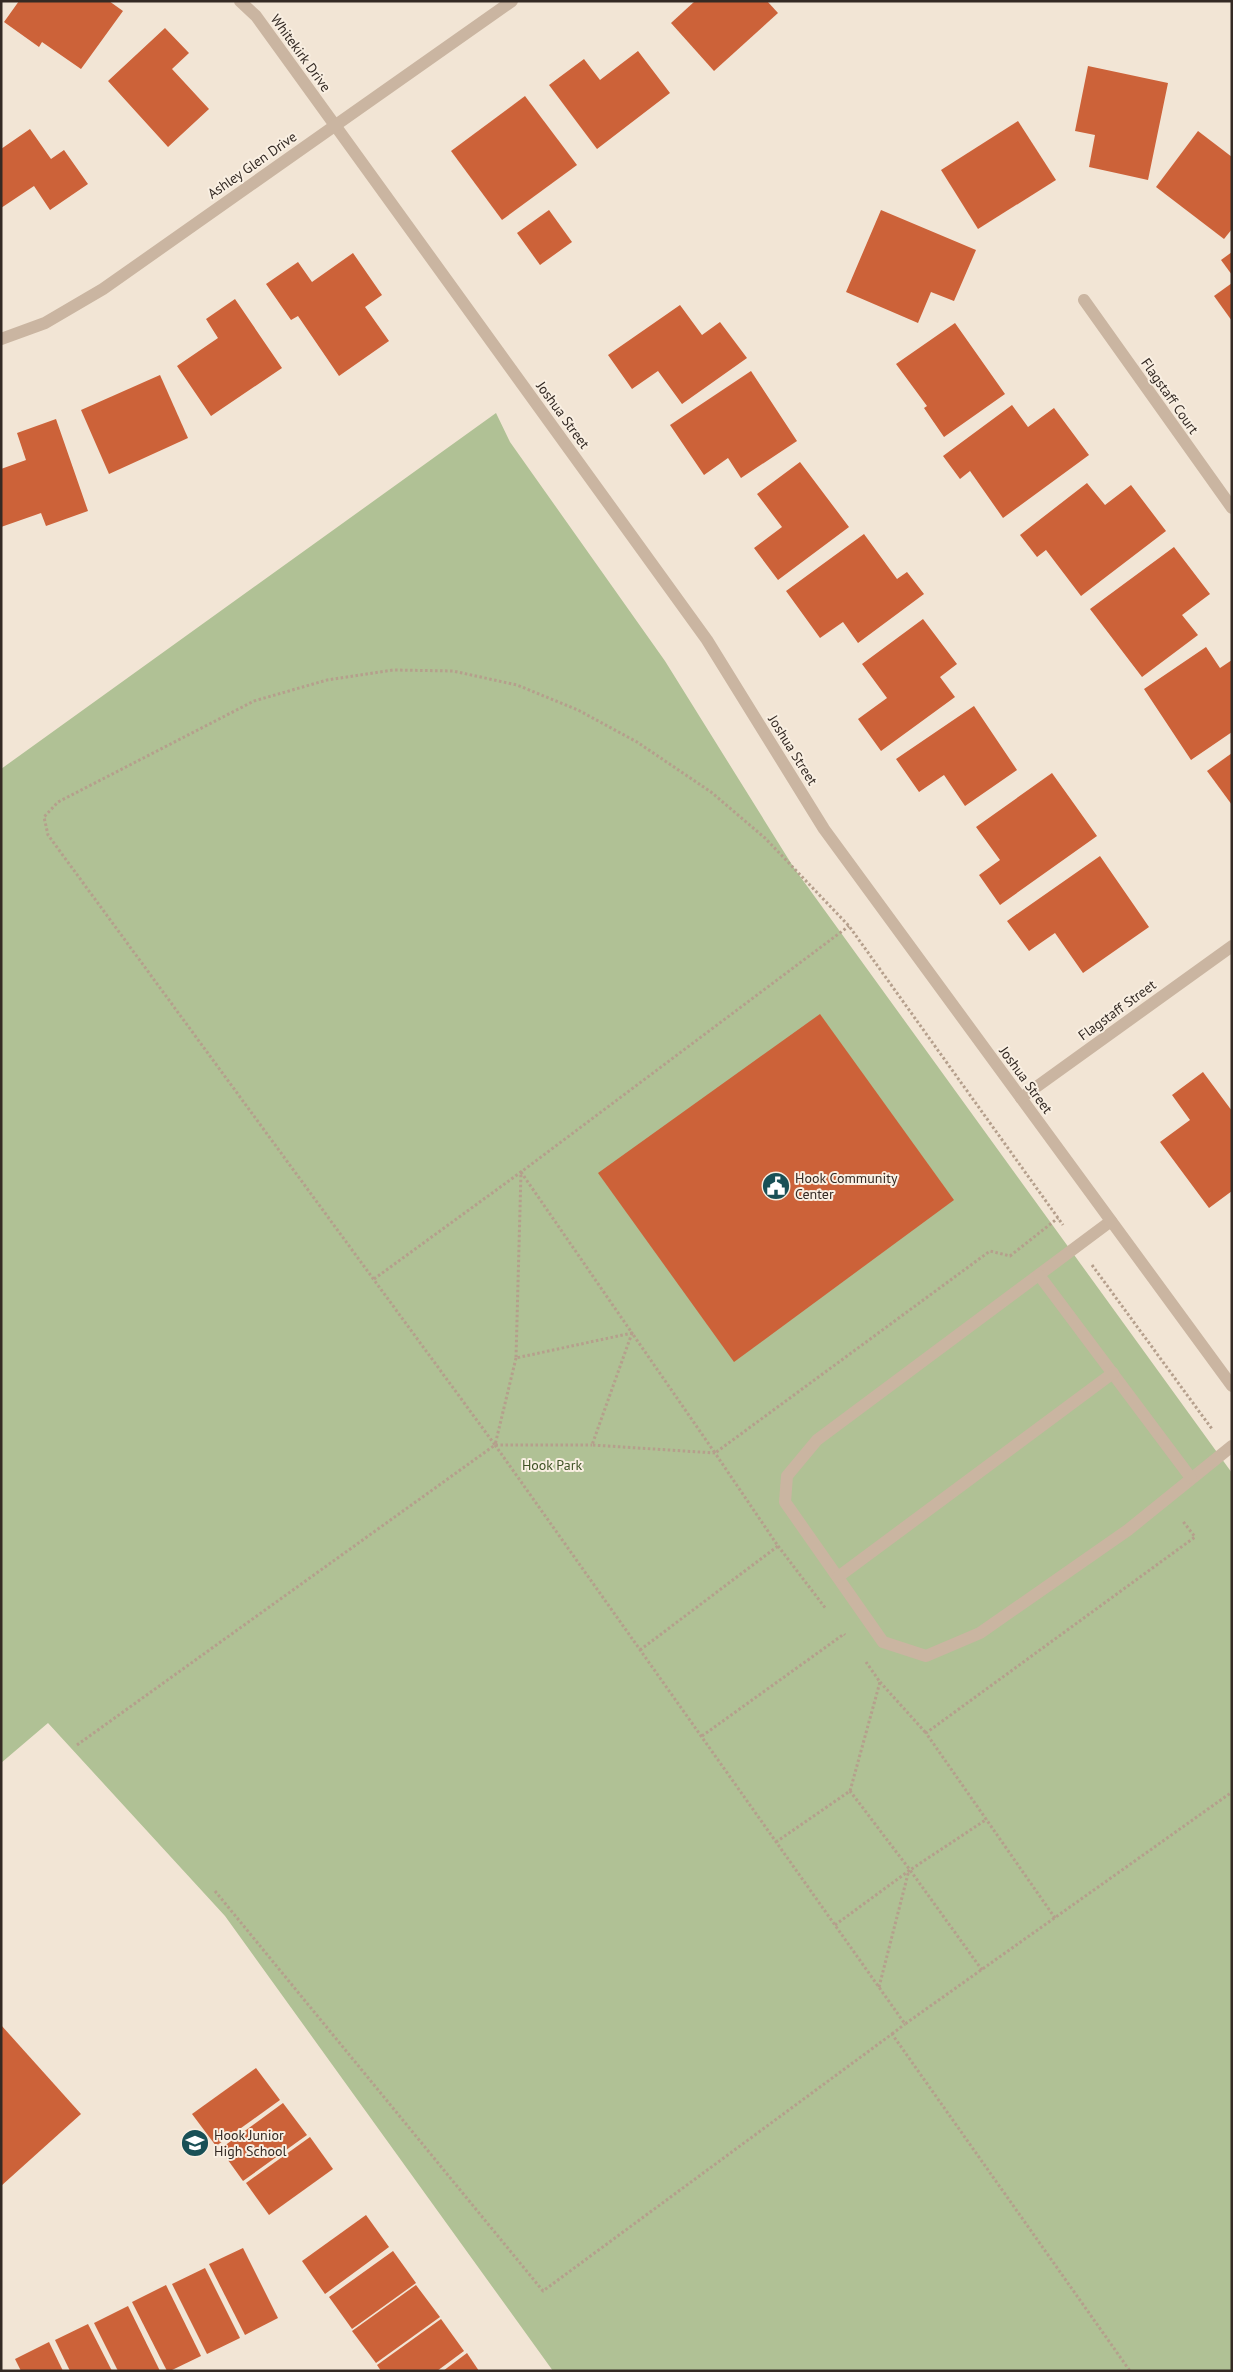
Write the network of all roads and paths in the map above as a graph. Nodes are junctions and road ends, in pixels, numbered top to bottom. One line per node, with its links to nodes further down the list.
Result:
1 (240, 1): 3 (street, Whitekirk Drive)
2 (512, 1): 3 (street, Ashley Glen Drive)
3 (335, 125): 5 (street, Ashley Glen Drive); 9 (street, Joshua Street)
4 (1084, 300): 6 (street, Flagstaff Court)
5 (1, 339)
6 (1232, 508)
7 (848, 926): 10 (path); 11 (path); 15 (path)
8 (1232, 946): 9 (street, Flagstaff Street)
9 (1021, 1098): 12 (street, Joshua Street)
10 (521, 1172): 15 (path); 16 (path); 17 (path)
11 (1058, 1218): 13 (path); 23 (path)
12 (1111, 1221): 13 (street); 19 (street, Joshua Street)
13 (1078, 1246): 14 (street); 22 (path)
14 (1039, 1275): 18 (street); 27 (street)
15 (374, 1279): 20 (path)
16 (632, 1333): 17 (path); 21 (path); 23 (path)
17 (516, 1358): 20 (path)
18 (1113, 1374): 24 (street); 27 (street)
19 (1232, 1386)
20 (495, 1445): 21 (path); 32 (path); 37 (path)
21 (592, 1445): 23 (path)
22 (1229, 1448): 24 (street)
23 (715, 1453): 26 (path)
24 (1191, 1478): 27 (street)
25 (1180, 1518): 35 (path)
26 (778, 1546): 28 (path); 32 (path)
27 (838, 1577)
28 (828, 1612)
29 (839, 1626): 30 (path)
30 (844, 1634): 31 (path); 36 (path)
31 (850, 1642)
32 (640, 1650): 36 (path)
33 (862, 1658): 34 (path)
34 (880, 1682): 35 (path); 38 (path)
35 (926, 1733): 40 (path)
36 (702, 1736): 41 (path)
37 (77, 1745)
38 (850, 1791): 41 (path); 42 (path)
39 (1232, 1792): 44 (path)
40 (987, 1819): 42 (path); 44 (path)
41 (776, 1842): 45 (path)
42 (910, 1870): 45 (path); 46 (path); 47 (path)
43 (215, 1892): 49 (path)
44 (1055, 1918): 46 (path)
45 (835, 1925): 47 (path)
46 (982, 1970): 48 (path)
47 (879, 1987): 48 (path)
48 (905, 2024): 49 (path)
49 (892, 2034): 50 (path)
50 (1130, 2371)

